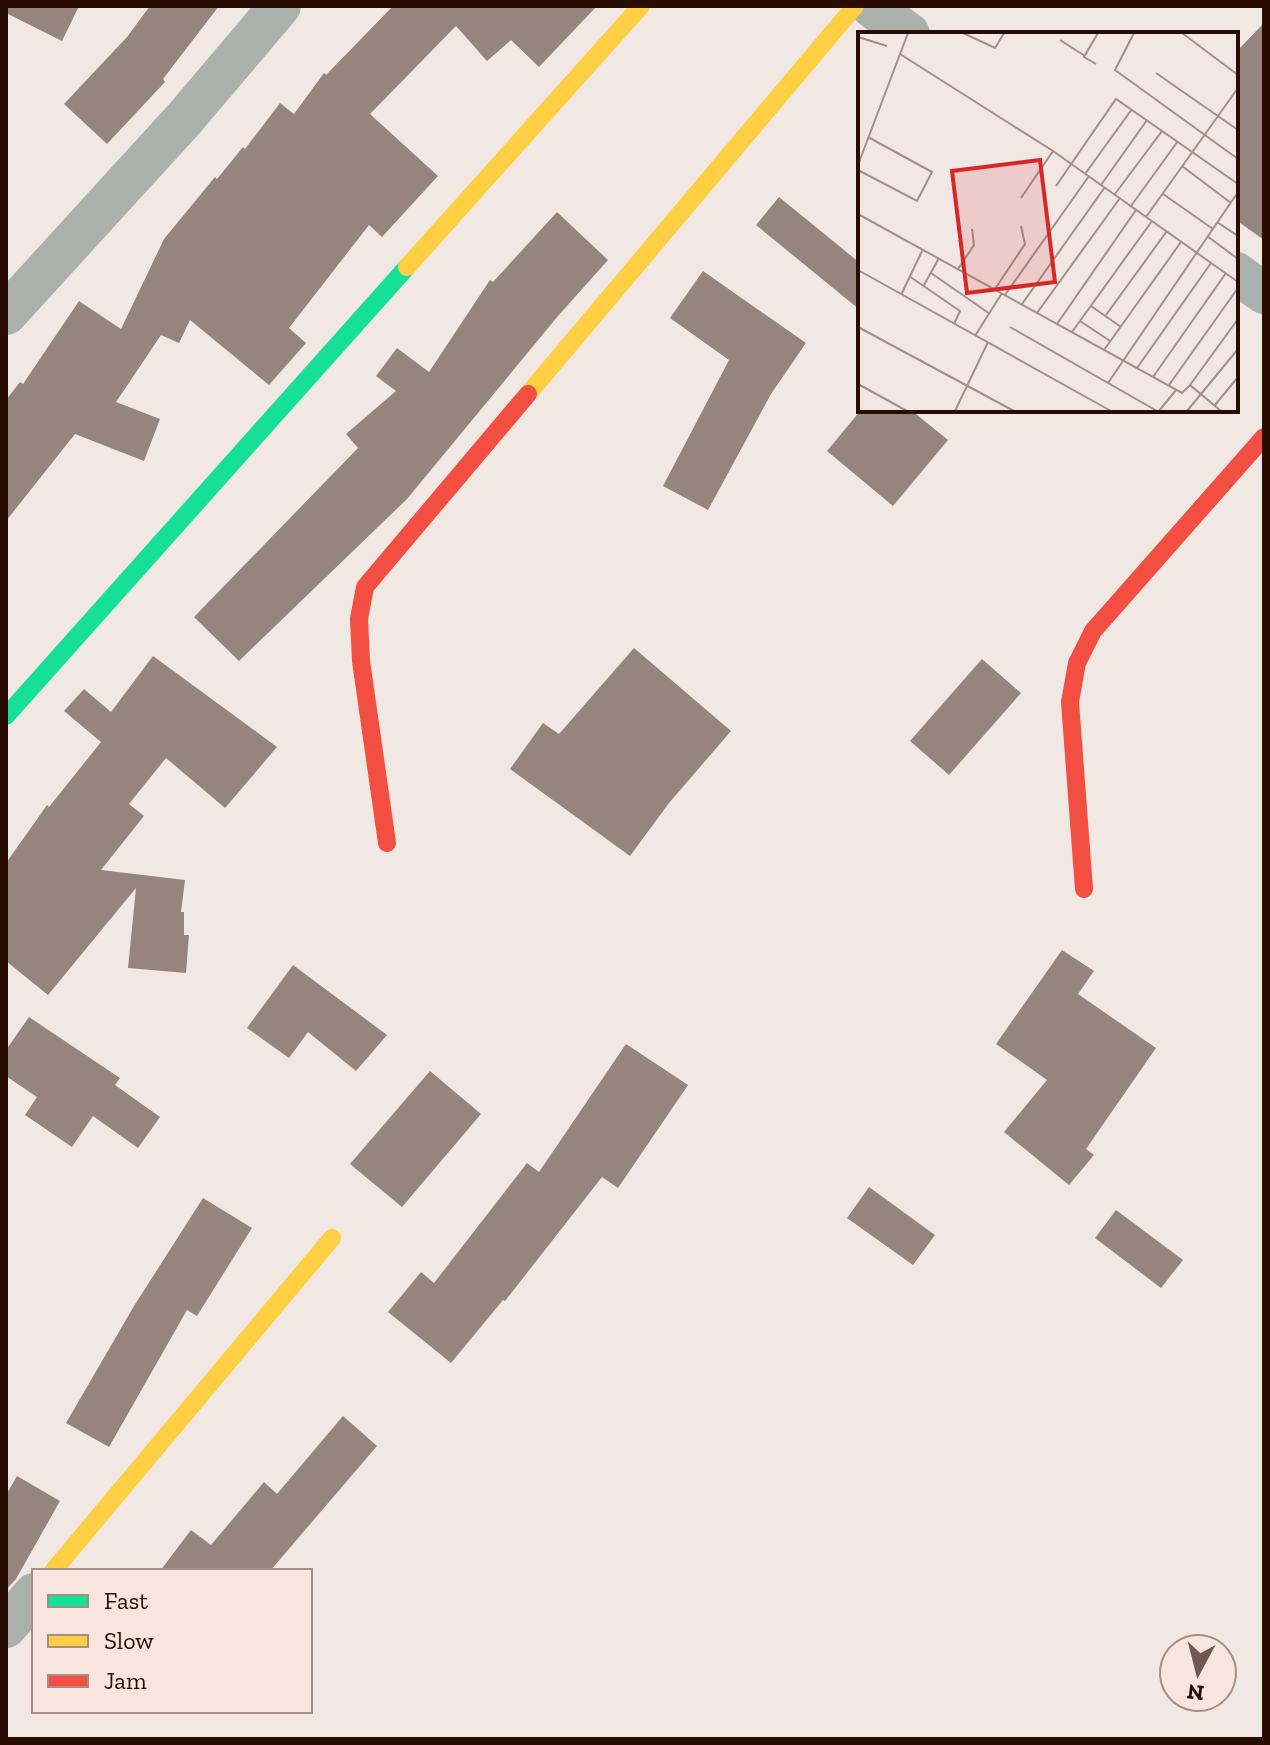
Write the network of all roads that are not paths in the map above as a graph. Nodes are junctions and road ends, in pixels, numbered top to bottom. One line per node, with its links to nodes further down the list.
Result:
1 (280, 6): 8 (street)
2 (641, 6): 10 (street)
3 (855, 6): 11 (street)
4 (871, 6): 5 (street)
5 (906, 32)
6 (1238, 274): 7 (street)
7 (1264, 293)
8 (6, 314)
9 (1264, 437): 12 (street)
10 (6, 716)
11 (387, 843)
12 (1084, 889)
13 (332, 1238): 14 (street)
14 (55, 1569)
15 (32, 1596): 16 (street)
16 (6, 1627)

